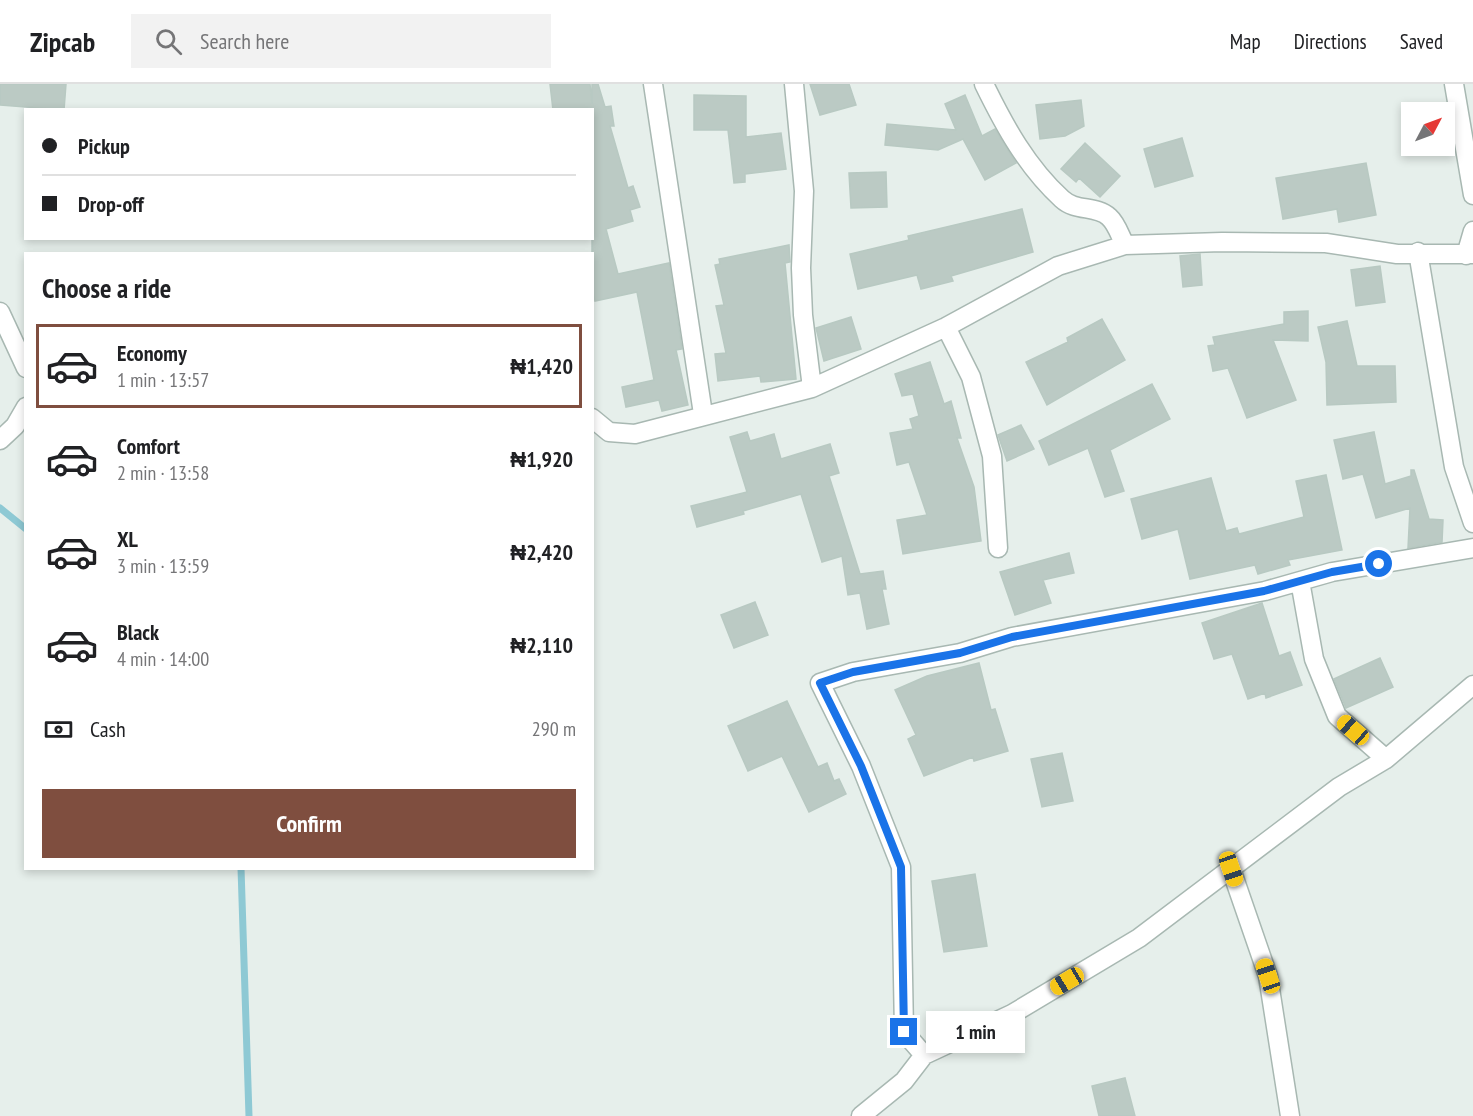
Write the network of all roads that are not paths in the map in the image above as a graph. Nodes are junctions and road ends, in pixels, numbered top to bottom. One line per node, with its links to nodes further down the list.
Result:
1 (653, 84): 15 (street)
2 (794, 84): 13 (street)
3 (984, 84): 7 (street)
4 (1454, 84): 5 (street)
5 (1473, 195)
6 (1473, 231): 9 (street)
7 (1125, 245): 8 (street); 11 (street)
8 (1418, 252): 9 (street); 18 (street)
9 (1470, 255)
10 (0, 312): 12 (street)
11 (946, 327): 13 (street); 20 (street)
12 (24, 364)
13 (812, 388): 15 (street)
14 (24, 410): 17 (street)
15 (703, 414): 16 (street)
16 (594, 420)
17 (0, 440)
18 (1473, 524)
19 (1473, 548): 21 (street)
20 (998, 549)
21 (1300, 581): 23 (street); 25 (street)
22 (1473, 685): 23 (street)
23 (1386, 759): 24 (street)
24 (1231, 869): 25 (street); 27 (street)
25 (924, 1055): 26 (street)
26 (861, 1116)
27 (1290, 1116)

